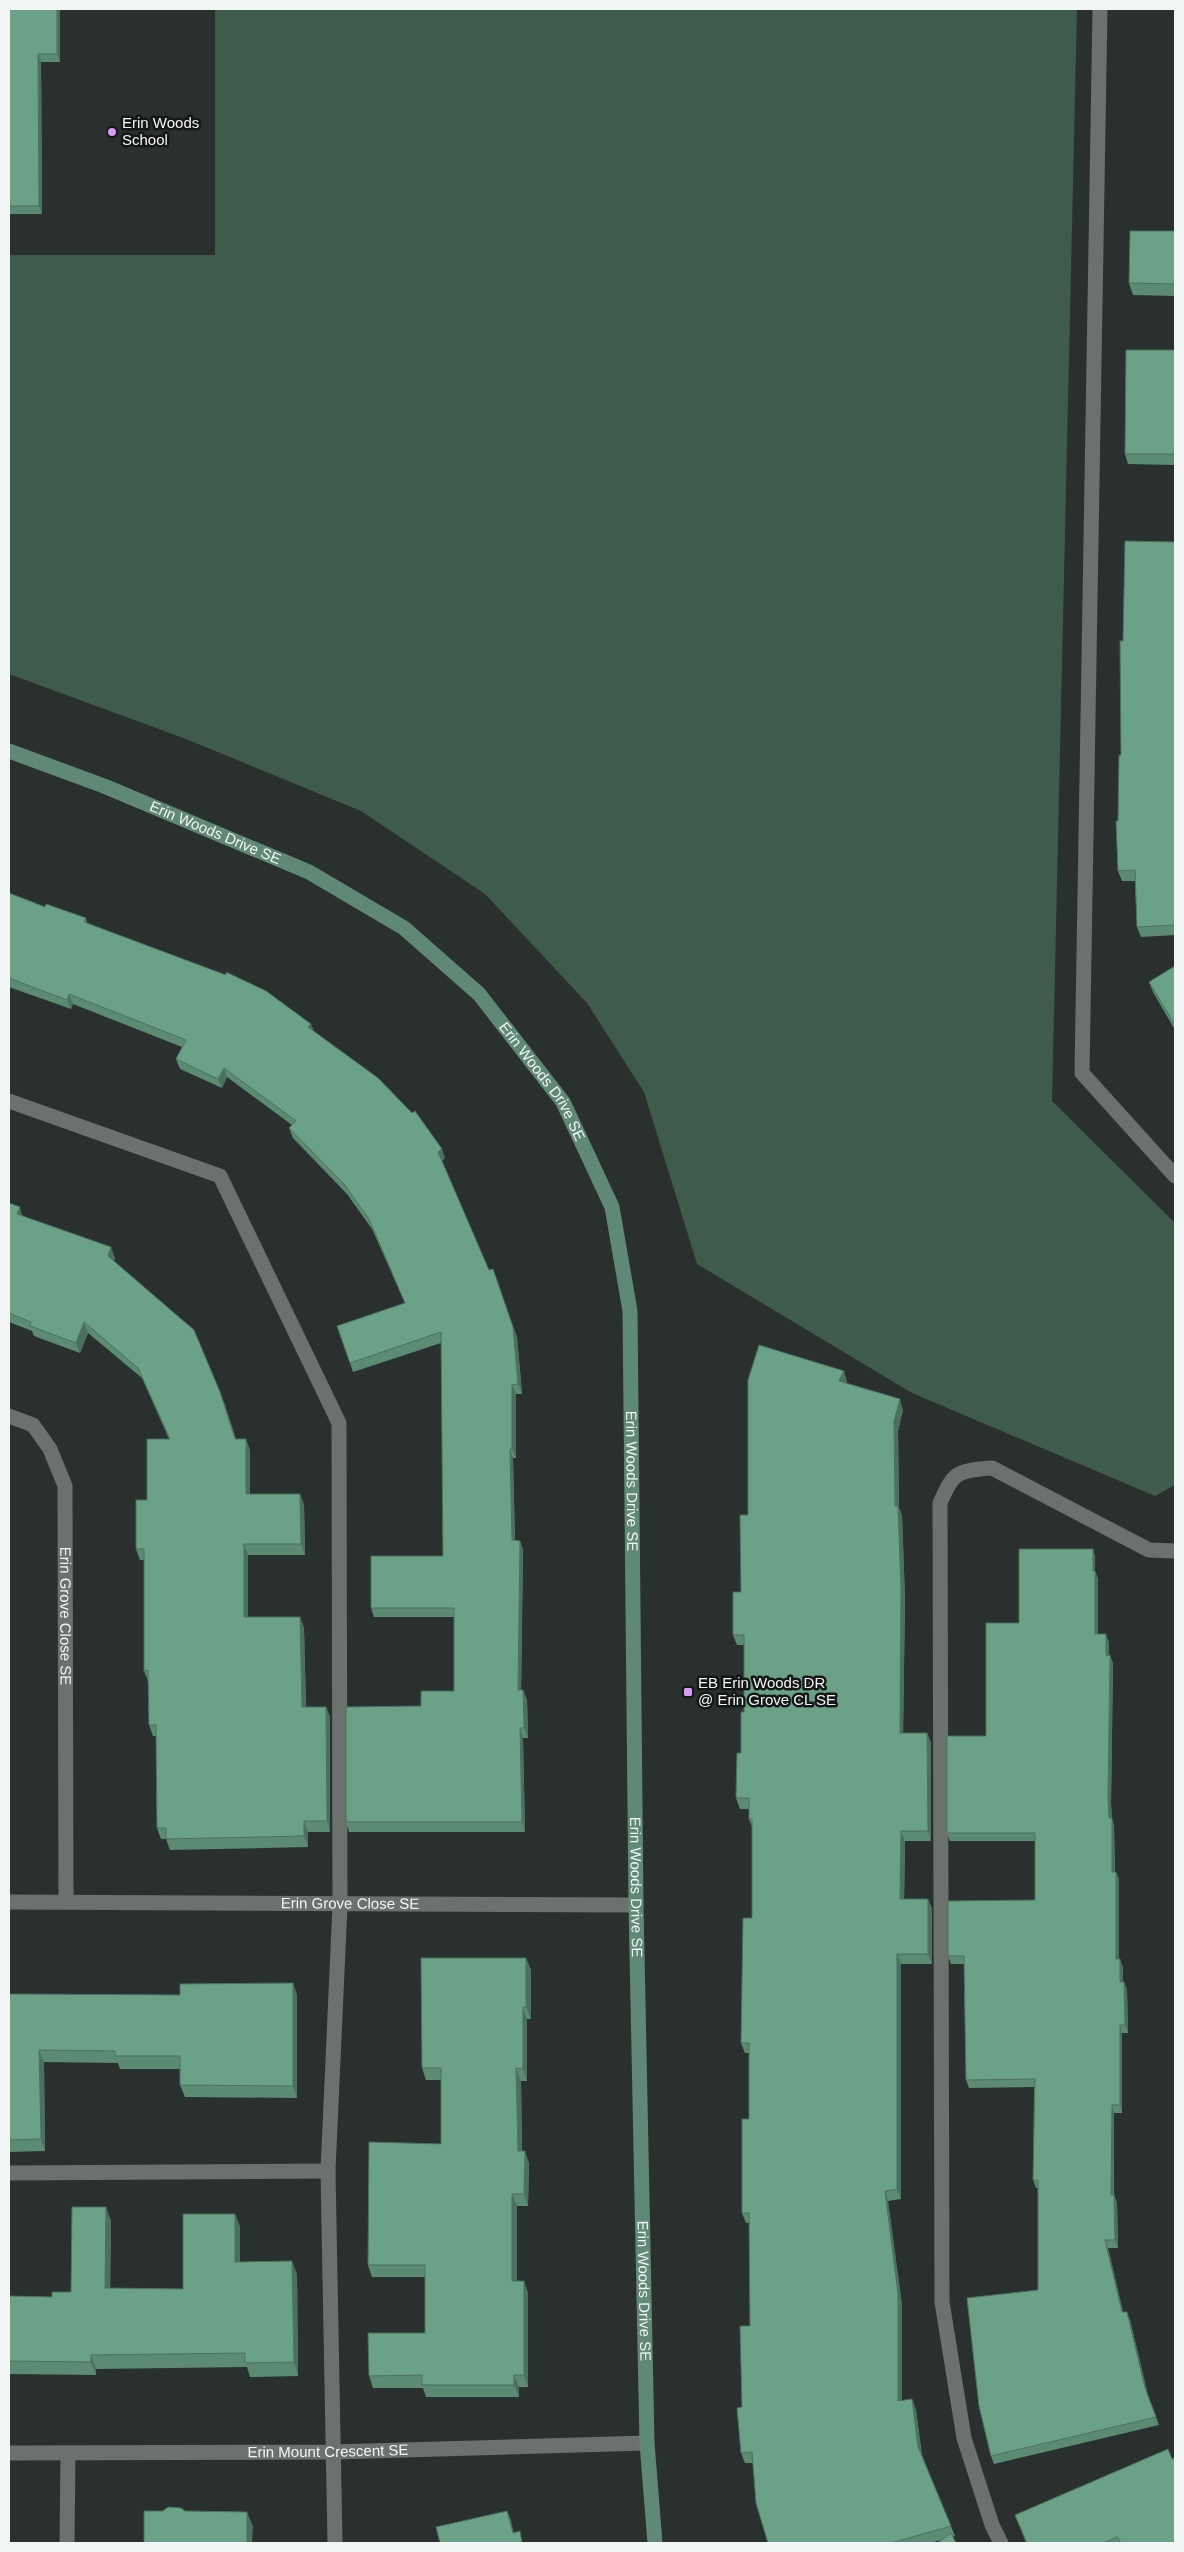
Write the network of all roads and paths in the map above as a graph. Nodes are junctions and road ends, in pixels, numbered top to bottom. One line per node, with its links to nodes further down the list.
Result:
1 (1100, 9): 4 (street)
2 (9, 752): 10 (street, Erin Woods Drive SE)
3 (9, 1101): 9 (street)
4 (1175, 1176)
5 (9, 1416): 8 (street, Erin Grove Close SE)
6 (1175, 1551): 20 (street)
7 (9, 1902): 8 (street, Erin Grove Close SE)
8 (66, 1902): 9 (street, Erin Grove Close SE)
9 (340, 1905): 10 (street, Erin Grove Close SE); 11 (street)
10 (636, 1905): 13 (street, Erin Woods Drive SE)
11 (328, 2171): 12 (street); 14 (street)
12 (9, 2173)
13 (647, 2443): 14 (street, Erin Mount Crescent SE); 19 (street, Erin Woods Drive SE)
14 (333, 2452): 16 (street, Erin Mount Crescent SE); 18 (street)
15 (9, 2453): 16 (street, Erin Mount Crescent SE)
16 (68, 2454): 17 (street)
17 (67, 2543)
18 (335, 2543)
19 (655, 2543)
20 (1001, 2543)

